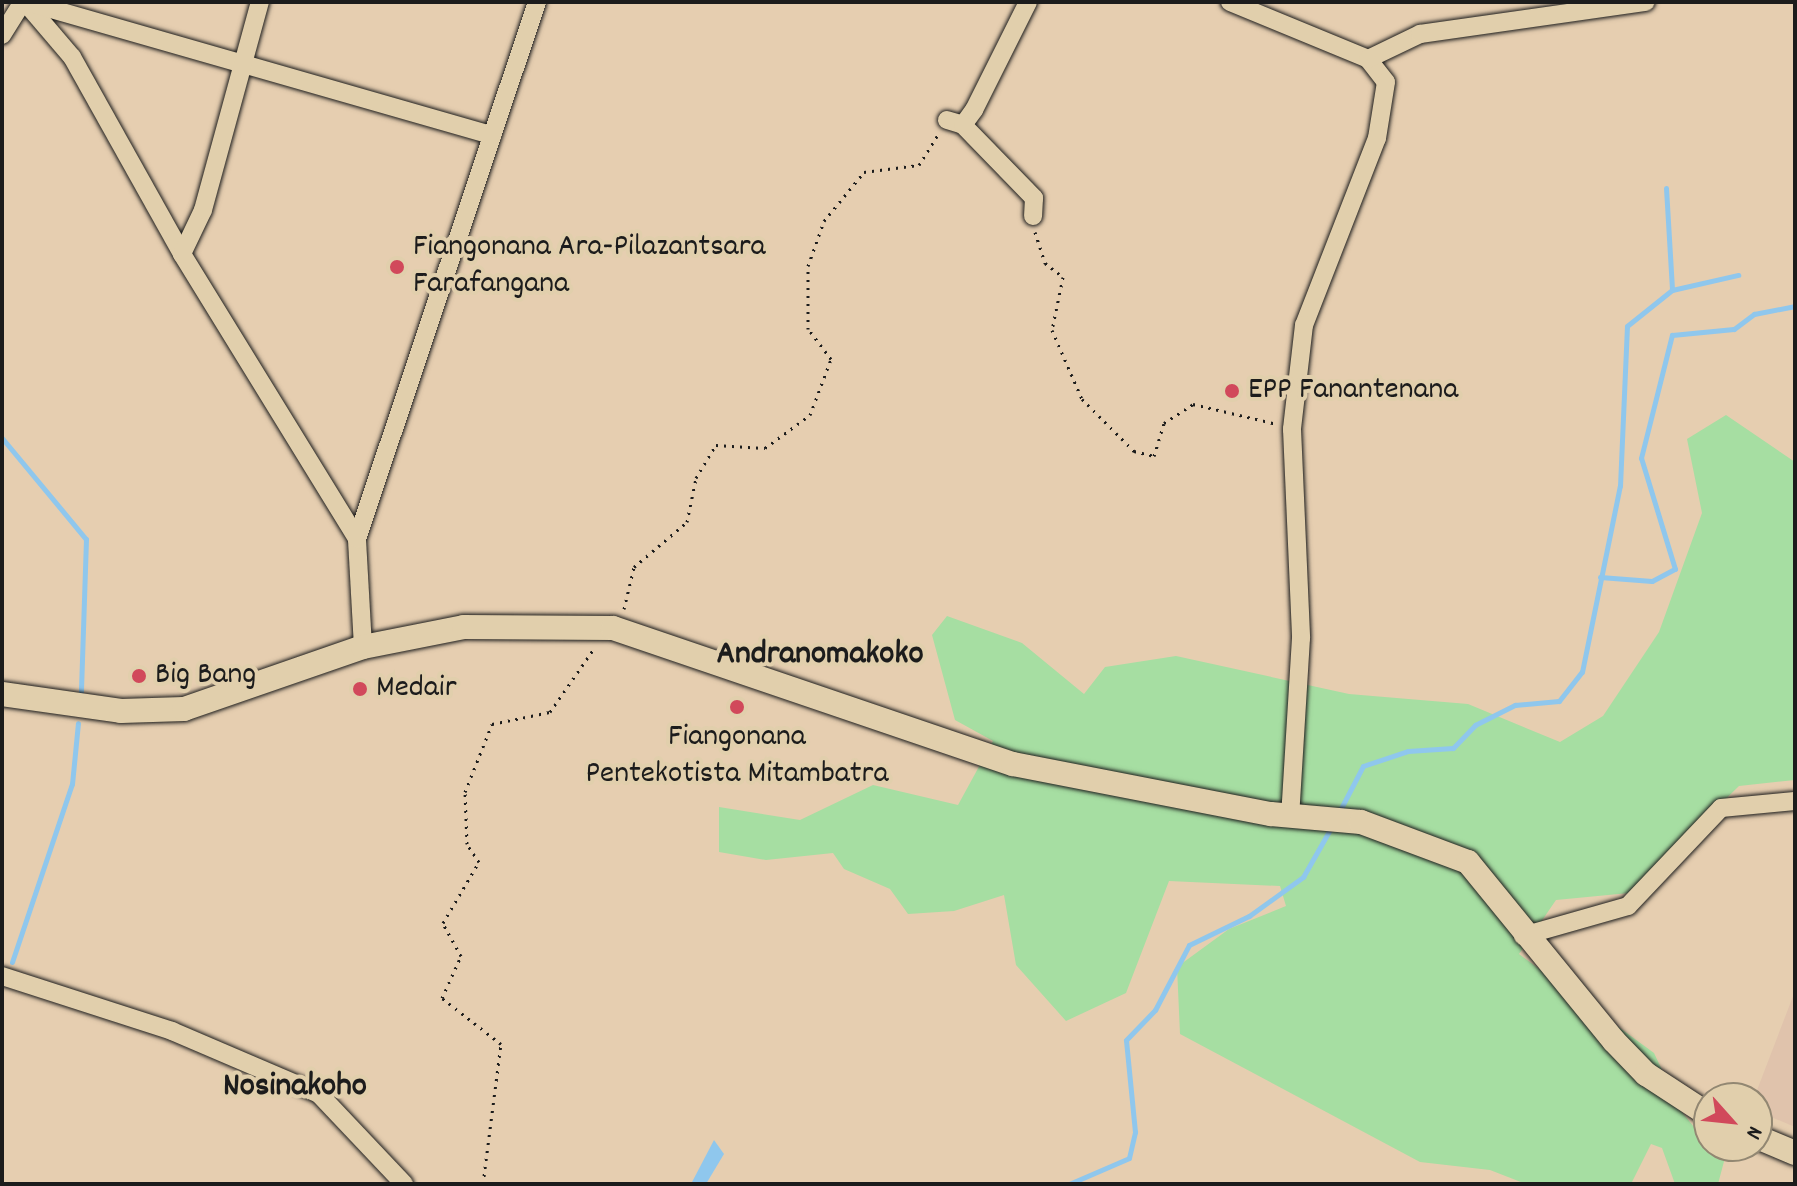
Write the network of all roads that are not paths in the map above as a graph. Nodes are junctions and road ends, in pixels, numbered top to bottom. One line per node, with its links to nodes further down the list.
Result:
1 (25, 2): 7 (street); 9 (street); 12 (street)
2 (260, 2): 9 (street)
3 (537, 2): 10 (street)
4 (1028, 2): 11 (street)
5 (1230, 2): 8 (street)
6 (1646, 2): 8 (street)
7 (2, 35)
8 (1368, 59): 17 (street)
9 (242, 64): 10 (street); 12 (street)
10 (492, 135): 13 (street)
11 (1033, 216)
12 (182, 254): 13 (street)
13 (357, 539): 14 (street)
14 (363, 647): 15 (street); 17 (street)
15 (2, 694)
16 (1795, 801): 18 (street)
17 (1300, 816): 18 (street)
18 (1523, 936): 20 (street)
19 (2, 976): 23 (street)
20 (1693, 1105)
21 (1773, 1144): 22 (street)
22 (1795, 1153)
23 (404, 1184)

